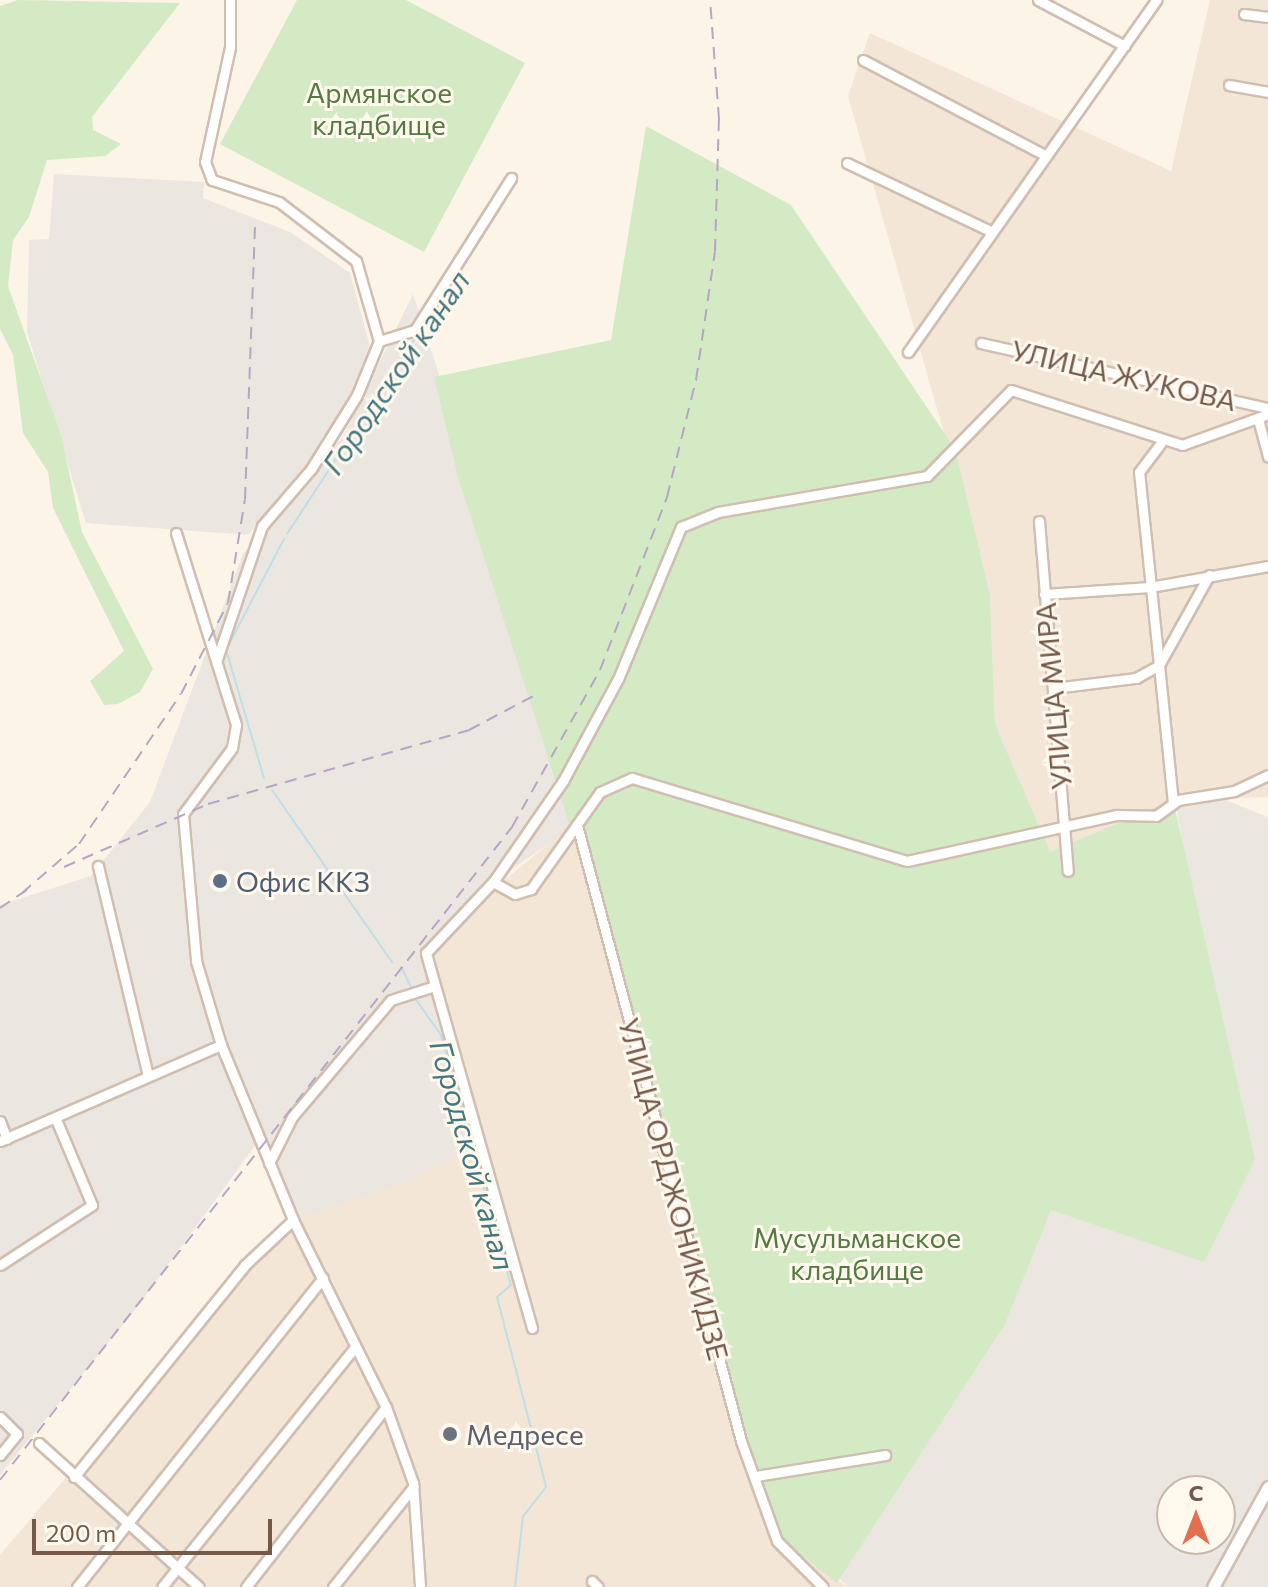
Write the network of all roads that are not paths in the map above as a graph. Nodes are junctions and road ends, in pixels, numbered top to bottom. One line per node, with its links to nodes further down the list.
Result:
1 (230, 0): 14 (street)
2 (1038, 0): 6 (street)
3 (1156, 0): 6 (street)
4 (1244, 14): 5 (street)
5 (1268, 17)
6 (1125, 46): 10 (street)
7 (863, 60): 10 (street)
8 (1229, 85): 9 (street)
9 (1268, 92)
10 (1045, 155): 13 (street)
11 (847, 163): 13 (street)
12 (511, 178): 14 (street)
13 (988, 230): 16 (street)
14 (379, 341): 28 (street)
15 (981, 343): 17 (street, УЛИЦА ЖУКОВА)
16 (908, 352)
17 (1268, 408)
18 (1268, 414): 19 (street, УЛИЦА ЖУКОВА)
19 (1258, 419): 20 (street, УЛИЦА ЖУКОВА); 21 (street)
20 (1161, 443): 26 (street); 39 (street, УЛИЦА ЖУКОВА)
21 (1268, 457)
22 (1039, 521): 27 (street, УЛИЦА МИРА)
23 (176, 533): 28 (street)
24 (1268, 566): 25 (street)
25 (1209, 575): 26 (street); 29 (street)
26 (1150, 587): 27 (street); 29 (street)
27 (1044, 594): 31 (street, УЛИЦА МИРА)
28 (217, 659): 41 (street)
29 (1159, 665): 30 (street); 32 (street)
30 (1136, 678): 31 (street); 32 (street)
31 (1054, 688): 36 (street, УЛИЦА МИРА)
32 (1159, 694): 34 (street)
33 (1268, 775): 34 (street)
34 (1173, 803): 36 (street)
35 (577, 825): 36 (street); 39 (street); 57 (street, УЛИЦА ОРДЖОНИКИДЗЕ)
36 (1064, 827): 38 (street, УЛИЦА МИРА)
37 (98, 866): 42 (street)
38 (1068, 871)
39 (493, 882): 40 (street)
40 (435, 986): 46 (street); 50 (street)
41 (221, 1045): 42 (street); 46 (street)
42 (147, 1072): 43 (street)
43 (55, 1117): 45 (street); 48 (street)
44 (0, 1121): 45 (street)
45 (4, 1140)
46 (269, 1163): 47 (street)
47 (293, 1220): 49 (street); 58 (street)
48 (0, 1265)
49 (323, 1278): 51 (street); 61 (street)
50 (532, 1328)
51 (355, 1347): 52 (street); 62 (street)
52 (386, 1407): 59 (street); 66 (street)
53 (0, 1417): 55 (street)
54 (39, 1443): 58 (street)
55 (0, 1455)
56 (885, 1455): 57 (street)
57 (756, 1476): 69 (street, УЛИЦА ОРДЖОНИКИДЗЕ)
58 (74, 1477): 61 (street)
59 (414, 1486): 67 (street); 68 (street)
60 (1268, 1487): 70 (street)
61 (128, 1527): 62 (street); 63 (street)
62 (177, 1568): 64 (street); 65 (street)
63 (77, 1587)
64 (162, 1587)
65 (199, 1587)
66 (246, 1587)
67 (333, 1587)
68 (420, 1587)
69 (823, 1587)
70 (1213, 1587)

